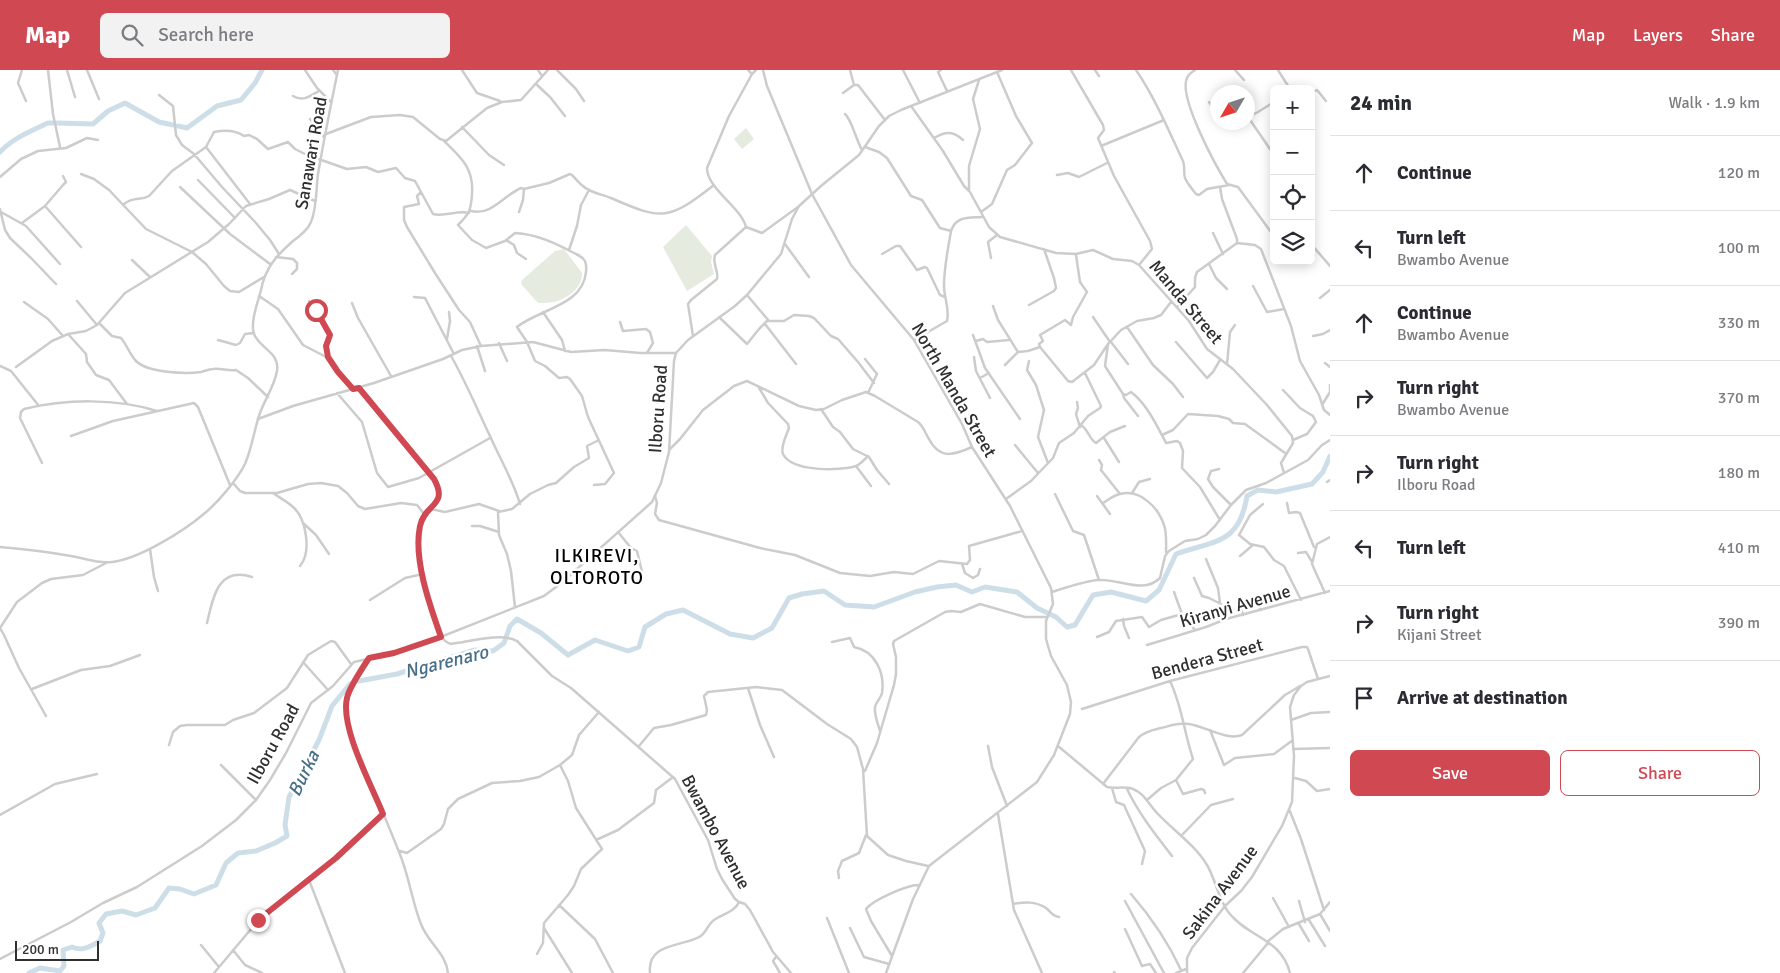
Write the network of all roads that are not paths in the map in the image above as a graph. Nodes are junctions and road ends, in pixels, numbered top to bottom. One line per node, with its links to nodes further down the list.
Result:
1 (22, 70): 43 (street)
2 (48, 70): 67 (street)
3 (67, 70): 41 (street)
4 (87, 70): 42 (street)
5 (306, 70): 35 (street)
6 (332, 70): 27 (street)
7 (338, 70): 27 (street, Sanawari Road)
8 (462, 70): 47 (street)
9 (538, 70): 28 (street)
10 (548, 70): 28 (street)
11 (557, 70): 44 (street)
12 (748, 70): 26 (street)
13 (756, 70): 26 (street)
14 (763, 70): 87 (street)
15 (850, 70): 33 (street)
16 (903, 70): 48 (street)
17 (941, 70): 36 (street)
18 (1002, 70): 25 (street)
19 (1071, 70): 64 (street)
20 (1096, 70): 29 (street)
21 (1136, 70): 56 (street)
22 (1195, 70): 80 (street)
23 (1235, 70): 31 (street)
24 (1278, 70): 34 (street)
25 (997, 71): 30 (street); 97 (street)
26 (752, 74): 79 (street)
27 (337, 75): 46 (street, Sanawari Road)
28 (542, 76): 32 (street)
29 (1099, 76)
30 (979, 80): 36 (street); 86 (street)
31 (1244, 80)
32 (536, 84): 47 (street); 53 (street)
33 (854, 85): 38 (street); 55 (street)
34 (1287, 85)
35 (319, 91): 40 (street); 46 (street)
36 (947, 91): 48 (street)
37 (1315, 91): 45 (street)
38 (843, 93)
39 (160, 95): 70 (street)
40 (293, 96)
41 (75, 97)
42 (99, 99)
43 (26, 101)
44 (584, 101)
45 (1326, 101)
46 (331, 102): 59 (street, Sanawari Road)
47 (502, 102): 57 (street)
48 (920, 103): 50 (street)
49 (1270, 104): 52 (street)
50 (912, 106): 55 (street); 60 (street)
51 (845, 114): 69 (street)
52 (1255, 114)
53 (565, 116)
54 (310, 119): 59 (street)
55 (885, 120): 66 (street, Ilboru Road)
56 (1164, 120): 64 (street); 82 (street)
57 (462, 127): 63 (street); 73 (street)
58 (1255, 127): 68 (street)
59 (326, 136): 63 (street); 71 (street, Sanawari Road)
60 (934, 139): 62 (street); 86 (street)
61 (98, 140): 67 (street)
62 (963, 140)
63 (444, 141): 95 (street)
64 (1101, 146): 72 (street)
65 (206, 147): 70 (street); 71 (street); 90 (street)
66 (865, 147): 69 (street, Ilboru Road); 103 (street)
67 (60, 148): 77 (street)
68 (1270, 149)
69 (862, 150): 87 (street, Ilboru Road)
70 (194, 154): 89 (street); 93 (street)
71 (320, 161): 85 (street); 88 (street, Sanawari Road)
72 (1107, 163): 75 (street); 126 (street)
73 (504, 165)
74 (81, 174): 89 (street)
75 (1057, 175)
76 (63, 176): 91 (street)
77 (0, 177)
78 (198, 180): 99 (street)
79 (714, 185): 84 (street); 101 (street)
80 (1229, 185): 82 (street); 104 (street)
81 (180, 187): 102 (street)
82 (1220, 187): 108 (street)
83 (524, 189): 84 (street); 95 (street); 96 (street)
84 (589, 190): 113 (street)
85 (421, 192): 95 (street); 176 (street)
86 (970, 192): 97 (street)
87 (812, 194): 92 (street, Ilboru Road); 169 (street, North Manda Street)
88 (315, 201): 90 (street); 115 (street, Sanawari Road)
89 (124, 204): 114 (street)
90 (250, 204): 93 (street)
91 (45, 206): 100 (street); 110 (street)
92 (799, 206): 101 (street); 109 (street, Ilboru Road)
93 (242, 209): 99 (street); 115 (street)
94 (1, 210): 100 (street); 132 (street)
95 (470, 212): 107 (street)
96 (519, 212)
97 (981, 212): 98 (street)
98 (982, 217): 103 (street); 106 (street, Manda Street)
99 (235, 218): 102 (street)
100 (22, 224): 124 (street)
101 (746, 227): 165 (street)
102 (224, 228): 114 (street); 125 (street)
103 (951, 231): 139 (street)
104 (1270, 231)
105 (1213, 233): 118 (street)
106 (998, 235): 111 (street, Manda Street); 120 (street)
107 (506, 240): 113 (street); 121 (street)
108 (1237, 243): 118 (street); 149 (street)
109 (785, 244): 131 (street); 136 (street, Ilboru Road)
110 (80, 248)
111 (1044, 248): 117 (street, Manda Street); 146 (street)
112 (1315, 249): 127 (street)
113 (569, 250): 151 (street)
114 (192, 252): 129 (street); 130 (street)
115 (279, 254): 119 (street, Sanawari Road)
116 (882, 254): 139 (street)
117 (1076, 254): 126 (street, Manda Street); 177 (street)
118 (1223, 254): 123 (street)
119 (276, 257): 125 (street, Sanawari Road); 128 (street)
120 (991, 258)
121 (526, 259)
122 (132, 260): 129 (street)
123 (1209, 263): 134 (street); 148 (street)
124 (60, 264)
125 (270, 264): 130 (street, Sanawari Road)
126 (1139, 265): 144 (street, Manda Street)
127 (1330, 266)
128 (292, 274)
129 (150, 277): 156 (street)
130 (264, 277): 137 (street, Sanawari Road)
131 (809, 277)
132 (56, 284)
133 (1254, 286): 149 (street)
134 (1227, 289)
135 (1330, 290): 140 (street)
136 (747, 295): 152 (street, Ilboru Road); 154 (street)
137 (259, 296): 161 (street, Sanawari Road); 183 (street)
138 (414, 297): 168 (street)
139 (945, 298): 169 (street)
140 (1320, 298)
141 (77, 301): 156 (street)
142 (309, 301): 183 (street)
143 (24, 302): 164 (street)
144 (1171, 302): 148 (street, Manda Street); 159 (street)
145 (352, 303): 200 (street)
146 (1029, 305)
147 (993, 306): 170 (street)
148 (1177, 307): 186 (street, Manda Street)
149 (1284, 310): 217 (street)
150 (449, 312): 168 (street)
151 (543, 312): 172 (street); 178 (street)
152 (719, 317): 157 (street); 165 (street, Ilboru Road)
153 (1093, 317): 173 (street)
154 (768, 320): 157 (street); 202 (street)
155 (620, 322): 180 (street)
156 (98, 324): 162 (street); 212 (street)
157 (765, 324): 189 (street)
158 (1235, 325): 191 (street)
159 (1127, 327): 173 (street); 213 (street)
160 (1330, 330): 166 (street)
161 (254, 332): 167 (street); 212 (street)
162 (68, 334): 164 (street); 216 (street)
163 (973, 335): 171 (street)
164 (63, 336): 195 (street)
165 (693, 336): 181 (street, Ilboru Road)
166 (1313, 336)
167 (218, 340)
168 (447, 340): 182 (street)
169 (914, 340): 235 (street, North Manda Street)
170 (1009, 340): 171 (street); 179 (street)
171 (976, 341): 198 (street)
172 (527, 342): 175 (street); 178 (street); 231 (street)
173 (1109, 342): 190 (street); 199 (street); 211 (street)
174 (1176, 342): 186 (street)
175 (499, 343): 176 (street); 187 (street)
176 (479, 346): 182 (street); 197 (street)
177 (1040, 347): 179 (street); 199 (street)
178 (565, 351): 180 (street)
179 (1018, 352): 193 (street)
180 (647, 353): 181 (street)
181 (676, 353): 236 (street, Ilboru Road)
182 (453, 355): 200 (street); 229 (street)
183 (328, 357): 206 (street)
184 (974, 357): 201 (street)
185 (865, 359): 202 (street)
186 (1221, 360): 191 (street, Manda Street)
187 (507, 361)
188 (1029, 361): 242 (street)
189 (796, 364)
190 (1128, 364)
191 (1227, 364): 232 (street, Manda Street)
192 (1324, 364): 196 (street)
193 (1004, 365)
194 (0, 366): 218 (street)
195 (16, 366)
196 (1330, 367)
197 (484, 371)
198 (989, 373): 201 (street); 224 (street)
199 (1085, 373): 225 (street)
200 (392, 376): 205 (street)
201 (980, 378): 214 (street)
202 (874, 383): 210 (street)
203 (1330, 385): 208 (street)
204 (758, 386): 219 (street); 236 (street); 243 (street)
205 (359, 388): 206 (street); 245 (street)
206 (353, 389): 209 (street)
207 (1282, 390): 232 (street)
208 (1330, 391): 217 (street)
209 (338, 393): 223 (street); 245 (street)
210 (868, 393): 219 (street); 235 (street)
211 (1123, 394): 222 (street); 227 (street)
212 (268, 397): 223 (street)
213 (1183, 397)
214 (990, 398)
215 (1077, 402): 225 (street)
216 (128, 405): 218 (street); 220 (street)
217 (1322, 405): 221 (street)
218 (39, 406): 241 (street)
219 (821, 409): 238 (street)
220 (158, 411): 228 (street); 249 (street)
221 (1330, 415)
222 (1138, 416)
223 (258, 419): 249 (street)
224 (1020, 419)
225 (1080, 426): 230 (street); 242 (street)
226 (1125, 426): 230 (street)
227 (1162, 435): 237 (street); 269 (street)
228 (71, 436)
229 (490, 438): 245 (street); 262 (street)
230 (1104, 438): 240 (street)
231 (599, 440): 251 (street); 262 (street)
232 (1292, 440): 237 (street)
233 (1330, 440): 247 (street)
234 (1015, 445): 246 (street)
235 (972, 447): 259 (street, North Manda Street)
236 (670, 449): 257 (street, Ilboru Road)
237 (1286, 453): 247 (street)
238 (868, 456): 243 (street); 250 (street)
239 (1099, 460): 256 (street)
240 (1119, 462)
241 (42, 463)
242 (1048, 463): 246 (street)
243 (856, 466): 252 (street)
244 (1219, 469): 264 (street)
245 (428, 472): 265 (street)
246 (1038, 473): 259 (street)
247 (1284, 473): 264 (street)
248 (1150, 479): 254 (street)
249 (231, 483): 253 (street); 278 (street)
250 (889, 484)
251 (594, 486)
252 (871, 486)
253 (272, 492): 267 (street); 270 (street)
254 (1132, 493): 256 (street); 282 (street)
255 (1055, 494): 294 (street)
256 (1120, 494): 260 (street)
257 (655, 496): 274 (street, Ilboru Road); 286 (street)
258 (1097, 496): 260 (street)
259 (1006, 499): 272 (street, North Manda Street)
260 (1103, 503): 268 (street)
261 (1287, 503): 279 (street)
262 (520, 504): 266 (street)
263 (1263, 504): 276 (street)
264 (1231, 505): 269 (street)
265 (430, 509): 266 (street); 267 (street)
266 (499, 511): 273 (street)
267 (424, 514): 291 (street)
268 (1110, 514)
269 (1220, 520): 282 (street)
270 (303, 523): 281 (street); 288 (street)
271 (472, 526): 273 (street)
272 (1022, 531): 286 (street); 297 (street, North Manda Street)
273 (499, 532): 305 (street)
274 (618, 532): 290 (street); 305 (street, Ilboru Road)
275 (1330, 536): 279 (street)
276 (1253, 546): 283 (street); 302 (street)
277 (0, 547): 285 (street)
278 (150, 548): 285 (street); 295 (street)
279 (1315, 548): 287 (street)
280 (1298, 553): 287 (street)
281 (329, 554)
282 (1166, 554): 294 (street)
283 (1240, 556)
284 (1206, 558): 303 (street)
285 (106, 562): 313 (street)
286 (962, 564): 289 (street)
287 (1312, 564): 299 (street)
288 (300, 566)
289 (980, 569)
290 (642, 572)
291 (423, 574): 301 (street); 315 (street)
292 (252, 577): 312 (street)
293 (1194, 578): 303 (street)
294 (1099, 580): 297 (street)
295 (158, 591)
296 (1330, 591): 299 (street, Kiranyi Avenue)
297 (1052, 592): 309 (street, North Manda Street)
298 (1174, 592): 307 (street)
299 (1325, 592): 302 (street, Kiranyi Avenue)
300 (1256, 599): 306 (street)
301 (370, 600)
302 (1301, 600): 306 (street, Kiranyi Avenue)
303 (1220, 604): 311 (street)
304 (1239, 604): 308 (street)
305 (515, 607): 315 (street, Ilboru Road)
306 (1261, 610): 308 (street, Kiranyi Avenue)
307 (1182, 614): 310 (street); 314 (street)
308 (1243, 615): 311 (street, Kiranyi Avenue)
309 (1047, 617): 338 (street); 341 (street)
310 (1123, 619): 316 (street); 317 (street)
311 (1226, 619): 314 (street, Kiranyi Avenue)
312 (208, 623)
313 (0, 628): 329 (street)
314 (1195, 630): 319 (street, Kiranyi Avenue)
315 (441, 637): 321 (street, Ilboru Road); 332 (street, Bwambo Avenue)
316 (1097, 637)
317 (1130, 638)
318 (832, 642): 338 (street)
319 (1146, 645)
320 (140, 654): 329 (street)
321 (369, 658): 323 (street, Ilboru Road); 364 (street)
322 (303, 662): 323 (street); 330 (street); 340 (street)
323 (351, 664): 330 (street, Ilboru Road)
324 (1330, 676): 325 (street)
325 (1318, 679): 326 (street, Bendera Street); 327 (street)
326 (1170, 681): 331 (street, Bendera Street); 336 (street)
327 (1302, 686): 335 (street, Sakina Avenue); 337 (street)
328 (748, 688): 342 (street); 346 (street); 350 (street)
329 (32, 689): 334 (street)
330 (328, 690): 360 (street, Ilboru Road)
331 (1082, 708)
332 (599, 712): 342 (street, Bwambo Avenue); 348 (street)
333 (1330, 712): 335 (street)
334 (46, 716)
335 (1291, 720): 339 (street, Sakina Avenue)
336 (1182, 723): 337 (street); 353 (street); 354 (street)
337 (1210, 730): 339 (street)
338 (880, 732): 350 (street)
339 (1293, 740): 345 (street, Sakina Avenue)
340 (169, 745)
341 (1058, 745): 354 (street); 362 (street)
342 (639, 746): 351 (street, Bwambo Avenue)
343 (988, 746): 362 (street)
344 (1330, 748): 345 (street)
345 (1293, 749): 352 (street, Sakina Avenue)
346 (774, 757)
347 (222, 765): 360 (street)
348 (560, 765): 369 (street); 370 (street)
349 (97, 774): 366 (street)
350 (864, 774): 367 (street)
351 (673, 777): 369 (street); 381 (street, Bwambo Avenue)
352 (1294, 778): 357 (street); 363 (street, Sakina Avenue)
353 (1176, 780): 358 (street); 361 (street)
354 (1103, 784): 355 (street)
355 (1112, 788): 356 (street); 372 (street)
356 (1127, 788): 361 (street); 371 (street)
357 (1330, 789)
358 (1205, 793)
359 (1233, 799): 368 (street)
360 (256, 800): 405 (street, Ilboru Road)
361 (1147, 800): 368 (street)
362 (1007, 806): 365 (street)
363 (1289, 809): 385 (street, Sakina Avenue); 386 (street)
364 (383, 814): 370 (street); 375 (street)
365 (998, 814): 373 (street); 382 (street)
366 (0, 815)
367 (866, 836): 373 (street); 374 (street)
368 (1181, 836): 385 (street)
369 (596, 840): 384 (street)
370 (399, 850): 413 (street)
371 (1172, 856)
372 (1142, 864)
373 (929, 866): 376 (street)
374 (839, 878)
375 (309, 880): 401 (street); 412 (street)
376 (918, 885): 404 (street); 404 (street)
377 (1131, 894): 408 (street)
378 (1273, 898): 393 (street)
379 (1125, 901): 423 (street)
380 (1299, 901): 390 (street)
381 (739, 902): 403 (street, Bwambo Avenue); 416 (street)
382 (1013, 904): 388 (street); 421 (street)
383 (1330, 904): 386 (street)
384 (559, 905): 392 (street); 415 (street)
385 (1225, 906): 398 (street); 409 (street, Sakina Avenue)
386 (1324, 910): 387 (street)
387 (1320, 914): 390 (street); 396 (street)
388 (1059, 917)
389 (827, 918): 419 (street)
390 (1307, 921): 391 (street); 400 (street)
391 (1299, 924): 393 (street); 397 (street)
392 (543, 926): 402 (street); 414 (street)
393 (1289, 927): 398 (street)
394 (850, 928): 406 (street)
395 (1126, 929): 422 (street)
396 (1330, 931)
397 (1309, 941)
398 (1267, 942): 425 (street); 426 (street)
399 (200, 945): 407 (street)
400 (1325, 946)
401 (233, 950): 407 (street); 411 (street)
402 (538, 954)
403 (776, 956): 417 (street); 418 (street, Bwambo Avenue)
404 (892, 956): 406 (street)
405 (0, 959)
406 (889, 964): 420 (street)
407 (219, 967): 410 (street)
408 (1181, 970): 409 (street); 424 (street)
409 (1186, 971)
410 (214, 973)
411 (262, 973)
412 (346, 973)
413 (448, 973)
414 (572, 973)
415 (613, 973)
416 (650, 973)
417 (780, 973)
418 (791, 973)
419 (849, 973)
420 (886, 973)
421 (1042, 973)
422 (1156, 973)
423 (1164, 973)
424 (1176, 973)
425 (1242, 973)
426 (1290, 973)

